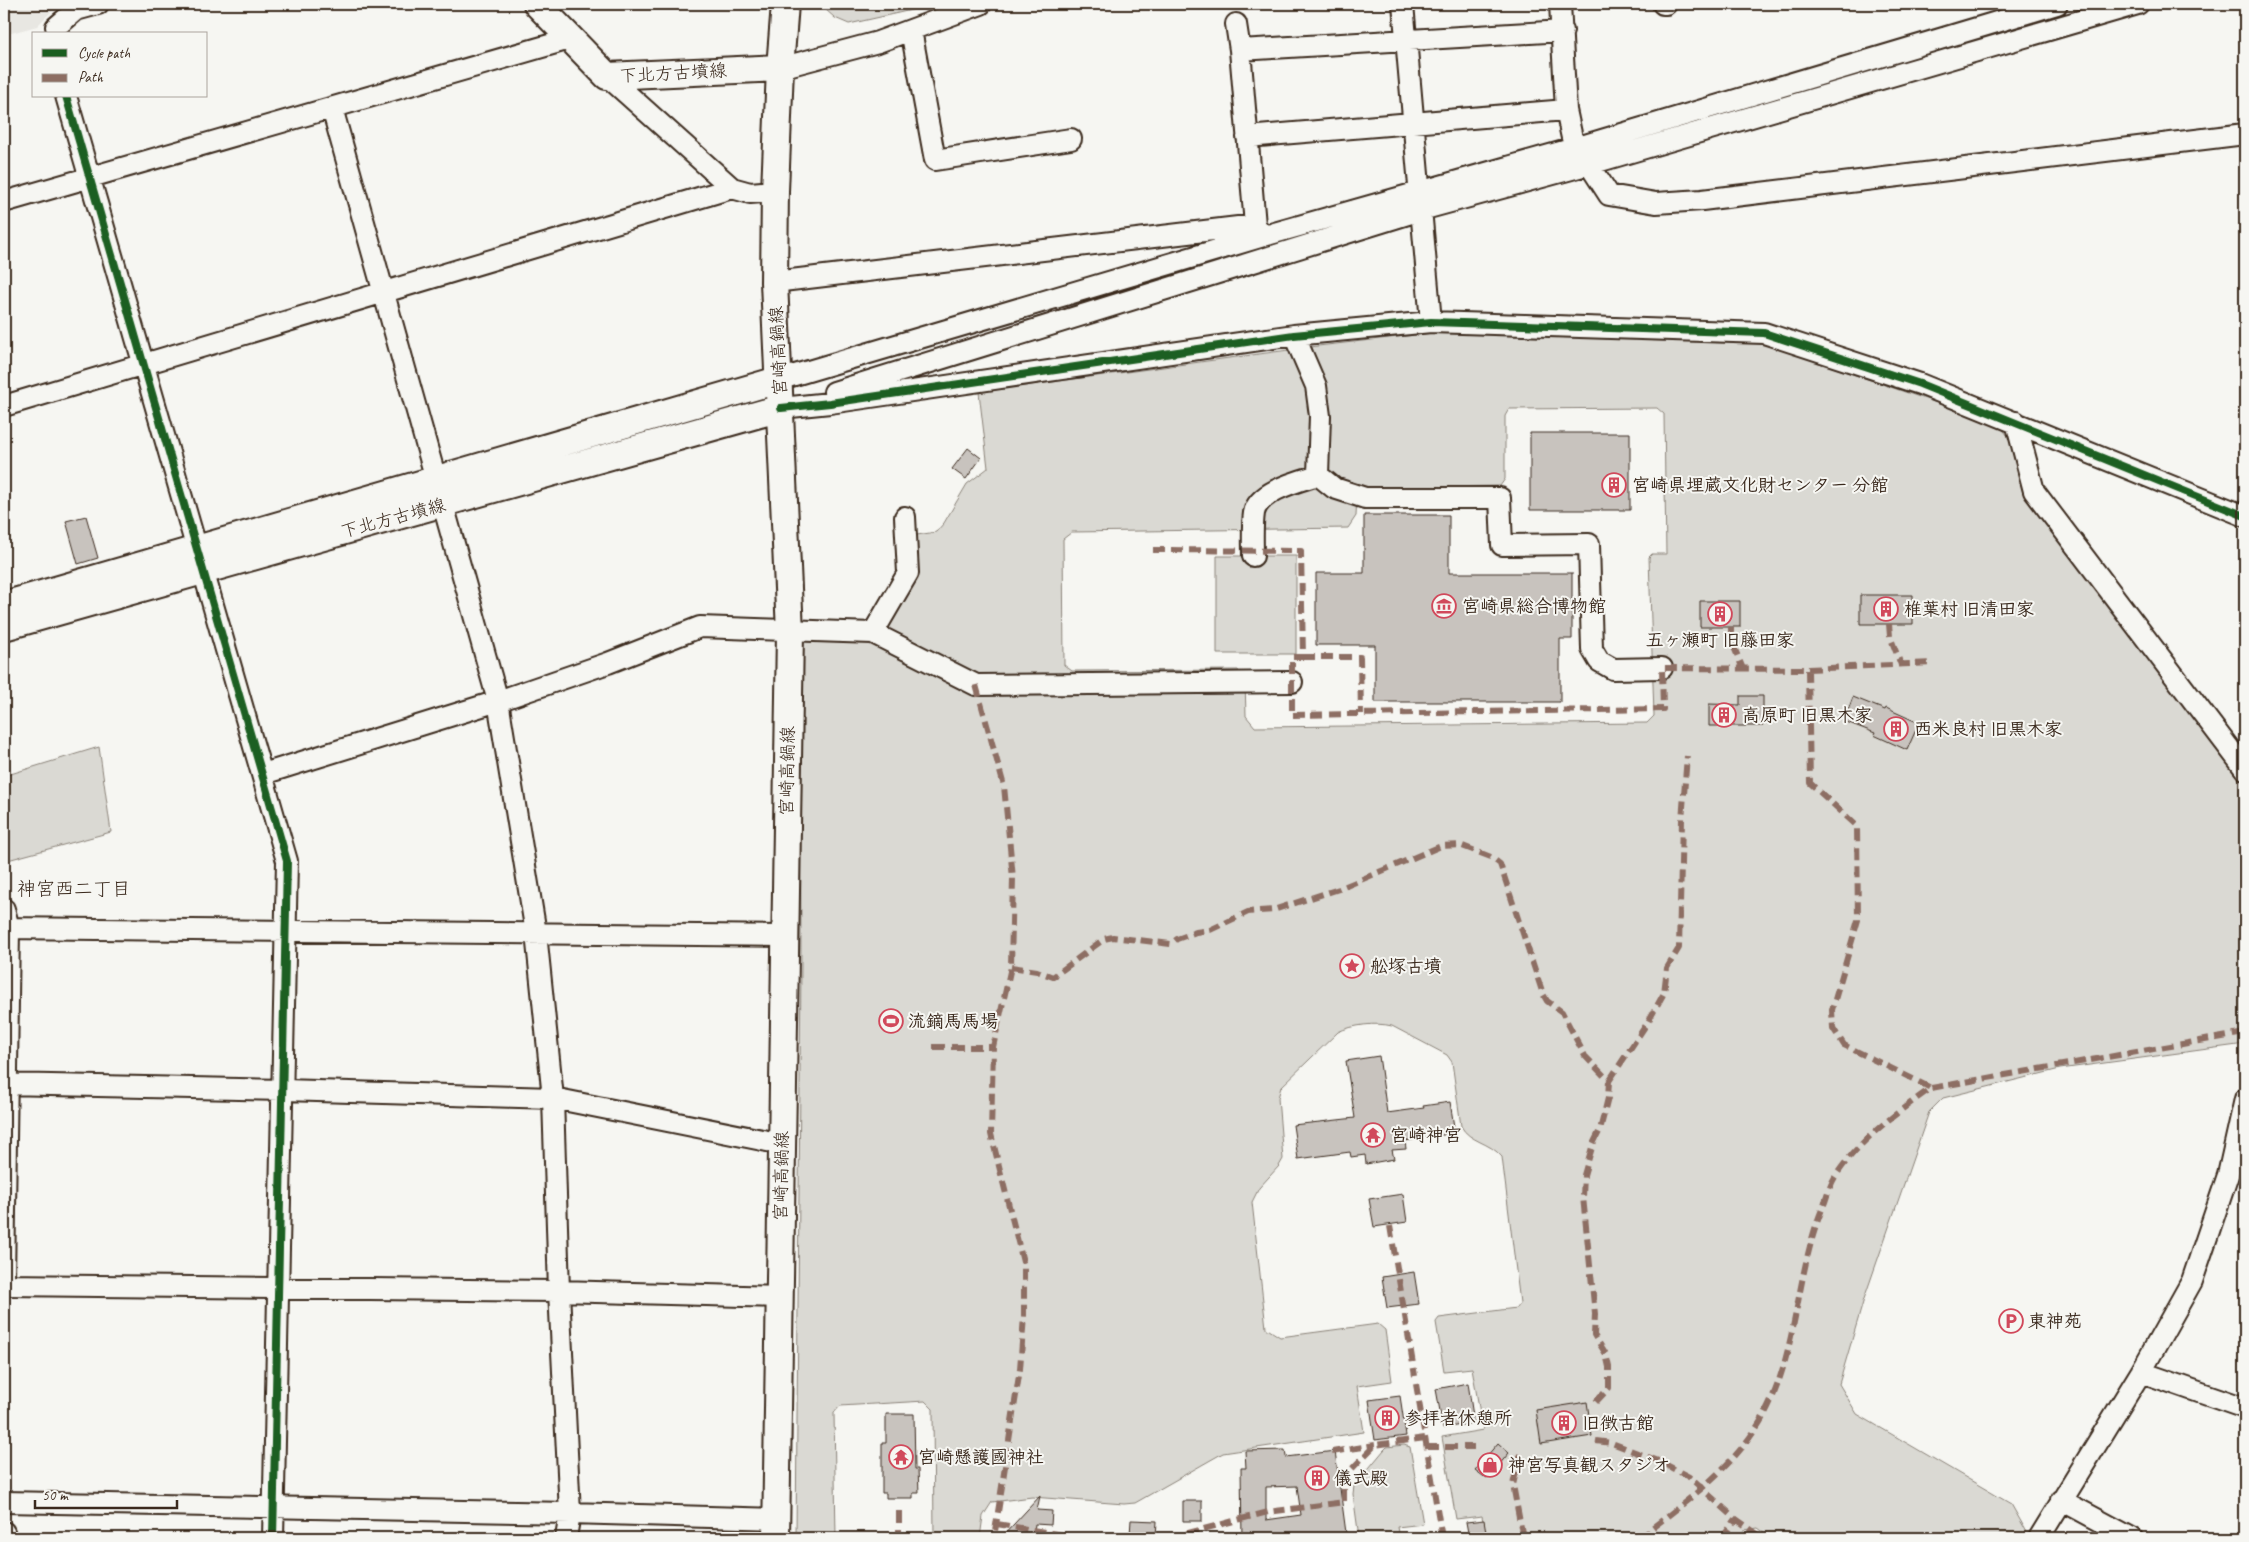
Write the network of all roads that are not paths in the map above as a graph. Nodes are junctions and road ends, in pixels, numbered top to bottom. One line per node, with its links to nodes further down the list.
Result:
1 (98, 4): 12 (street)
2 (536, 4): 15 (main road, 下北方古墳線)
3 (785, 4): 18 (main road, 宮崎高鍋線)
4 (981, 4): 13 (street)
5 (1403, 4): 16 (street)
6 (1560, 4): 14 (street)
7 (1663, 4): 8 (street)
8 (1666, 4)
9 (2058, 4): 27 (street)
10 (2138, 4): 28 (street)
11 (1236, 24): 17 (street)
12 (56, 27)
13 (911, 30): 18 (street); 26 (street)
14 (1563, 31): 16 (street); 22 (street)
15 (570, 39): 19 (main road, 下北方古墳線); 21 (street)
16 (1406, 41): 17 (street); 23 (street)
17 (1240, 50): 25 (street)
18 (780, 68): 19 (main road, 下北方古墳線); 31 (main road, 宮崎高鍋線)
19 (607, 76): 30 (street)
20 (67, 98): 29 (street)
21 (332, 108): 29 (street); 36 (street)
22 (1566, 110): 23 (street); 27 (street)
23 (1414, 123): 25 (street); 32 (street)
24 (2245, 134): 28 (street)
25 (1247, 137): 34 (street)
26 (1071, 139)
27 (1578, 147): 28 (street); 32 (street)
28 (1590, 164): 32 (street)
29 (89, 178): 33 (street); 39 (street)
30 (732, 188): 31 (street); 36 (street)
31 (775, 191): 35 (main road, 宮崎高鍋線)
32 (1420, 201): 34 (street); 37 (street); 42 (street)
33 (4, 202)
34 (1259, 230): 35 (street); 40 (street)
35 (774, 282): 40 (main road, 宮崎高鍋線)
36 (383, 292): 39 (street); 45 (street)
37 (1431, 322): 38 (street); 43 (street)
38 (1294, 335): 42 (street); 44 (street)
39 (144, 364): 41 (street); 49 (street)
40 (778, 380): 42 (main road, 宮崎高鍋線); 45 (main road, 下北方古墳線)
41 (4, 406)
42 (781, 408): 45 (main road, 下北方古墳線); 52 (main road, 宮崎高鍋線)
43 (2016, 422): 46 (street); 57 (street)
44 (1318, 475): 48 (street); 54 (street)
45 (440, 492): 49 (main road, 下北方古墳線); 56 (street)
46 (2245, 516)
47 (905, 517): 53 (street)
48 (1253, 556)
49 (201, 560): 50 (main road, 下北方古墳線); 51 (main road, 下北方古墳線); 58 (street)
50 (4, 605)
51 (4, 627)
52 (790, 632): 53 (street); 56 (street); 62 (main road, 宮崎高鍋線)
53 (873, 633): 55 (street)
54 (1662, 668)
55 (1292, 682)
56 (498, 701): 58 (street); 61 (street)
57 (2245, 769)
58 (263, 774): 60 (street)
59 (6, 922): 60 (street); 63 (street)
60 (286, 929): 61 (street); 64 (street)
61 (536, 932): 62 (street); 65 (street)
62 (784, 936): 67 (main road, 宮崎高鍋線)
63 (5, 1084): 64 (street); 68 (street)
64 (284, 1090): 65 (street); 70 (street)
65 (554, 1098): 67 (street); 71 (street)
66 (2245, 1099): 73 (street)
67 (782, 1144): 72 (main road, 宮崎高鍋線)
68 (4, 1281)
69 (4, 1286): 70 (street)
70 (279, 1289): 71 (street); 77 (street)
71 (559, 1290): 72 (street); 78 (street)
72 (780, 1297): 79 (main road, 宮崎高鍋線)
73 (2141, 1372): 74 (street); 75 (street)
74 (2245, 1408)
75 (2061, 1500): 84 (street); 85 (street)
76 (4, 1502): 77 (street)
77 (274, 1508): 78 (street); 82 (street)
78 (570, 1513): 79 (street); 83 (street)
79 (776, 1529)
80 (4, 1532): 81 (street)
81 (6, 1538)
82 (273, 1538)
83 (566, 1538)
84 (2039, 1538)
85 (2132, 1538)

